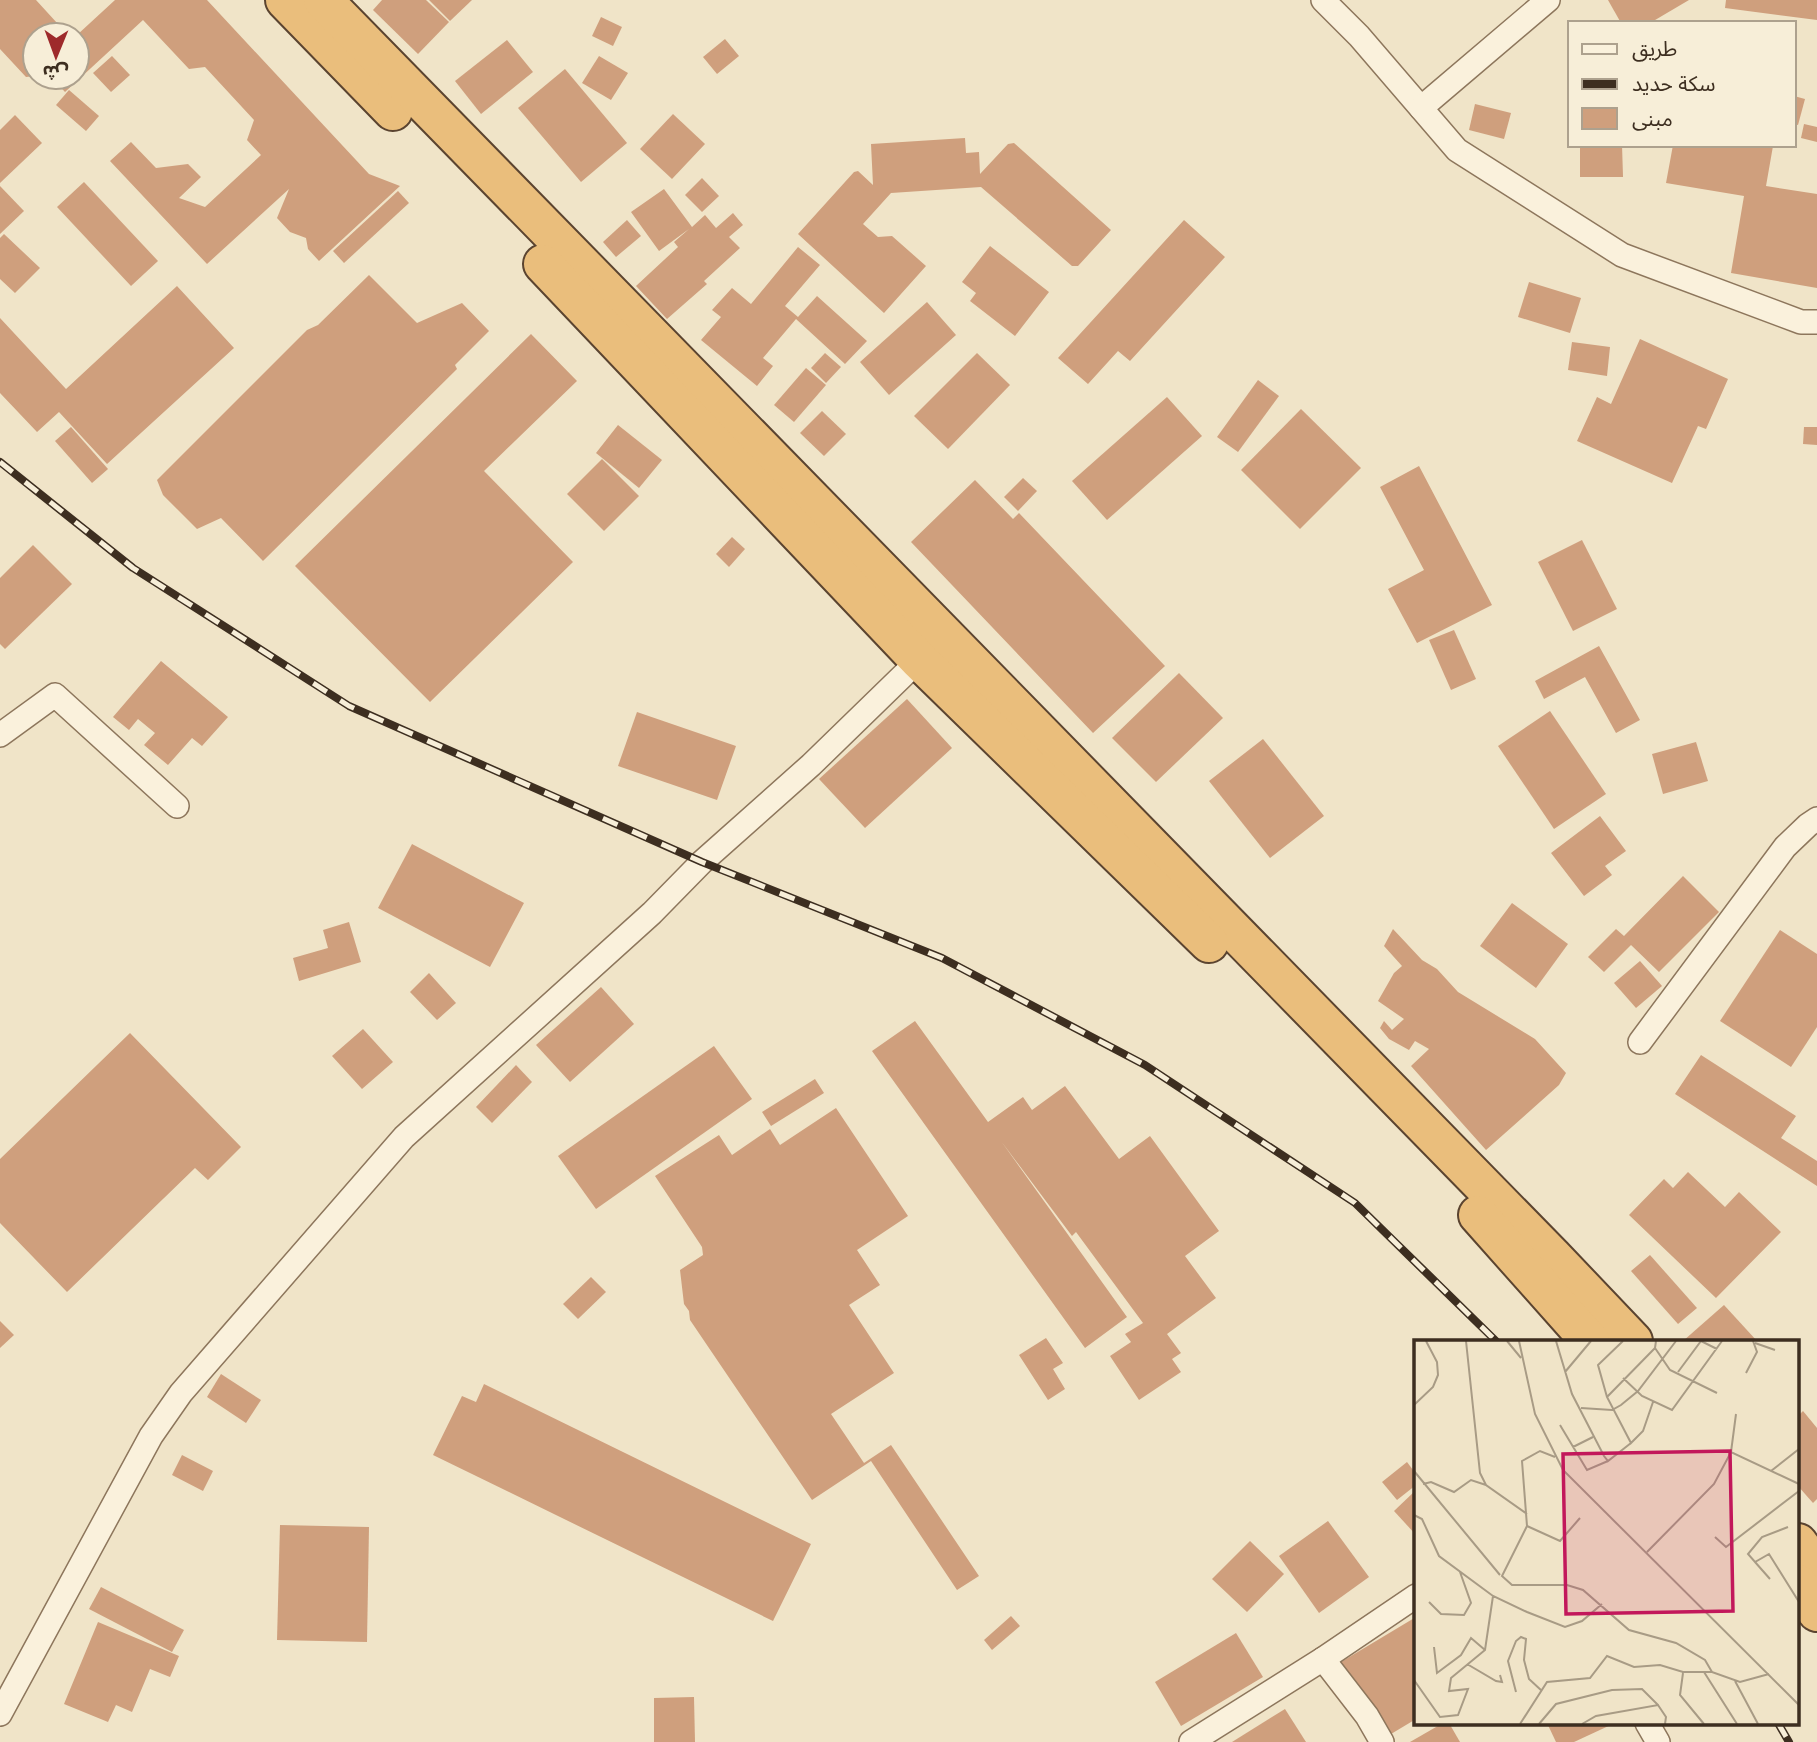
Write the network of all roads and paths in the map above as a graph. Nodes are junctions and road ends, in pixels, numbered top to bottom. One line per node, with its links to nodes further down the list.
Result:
1 (285, 0): 7 (highway)
2 (323, 0): 13 (highway)
3 (1323, 0): 5 (street)
4 (1548, 0): 5 (street)
5 (1421, 108): 6 (street)
6 (1817, 322)
7 (919, 660): 12 (highway); 20 (street)
8 (0, 734): 9 (street)
9 (177, 806)
10 (1817, 819): 11 (street)
11 (1640, 1042)
12 (1589, 1340)
13 (1632, 1340)
14 (1800, 1546): 15 (highway)
15 (1817, 1569)
16 (1800, 1587): 18 (highway)
17 (1414, 1597): 19 (street)
18 (1817, 1612)
19 (1323, 1659): 22 (street); 23 (street)
20 (0, 1714)
21 (1648, 1724): 24 (street)
22 (1191, 1742)
23 (1382, 1742)
24 (1658, 1742)

